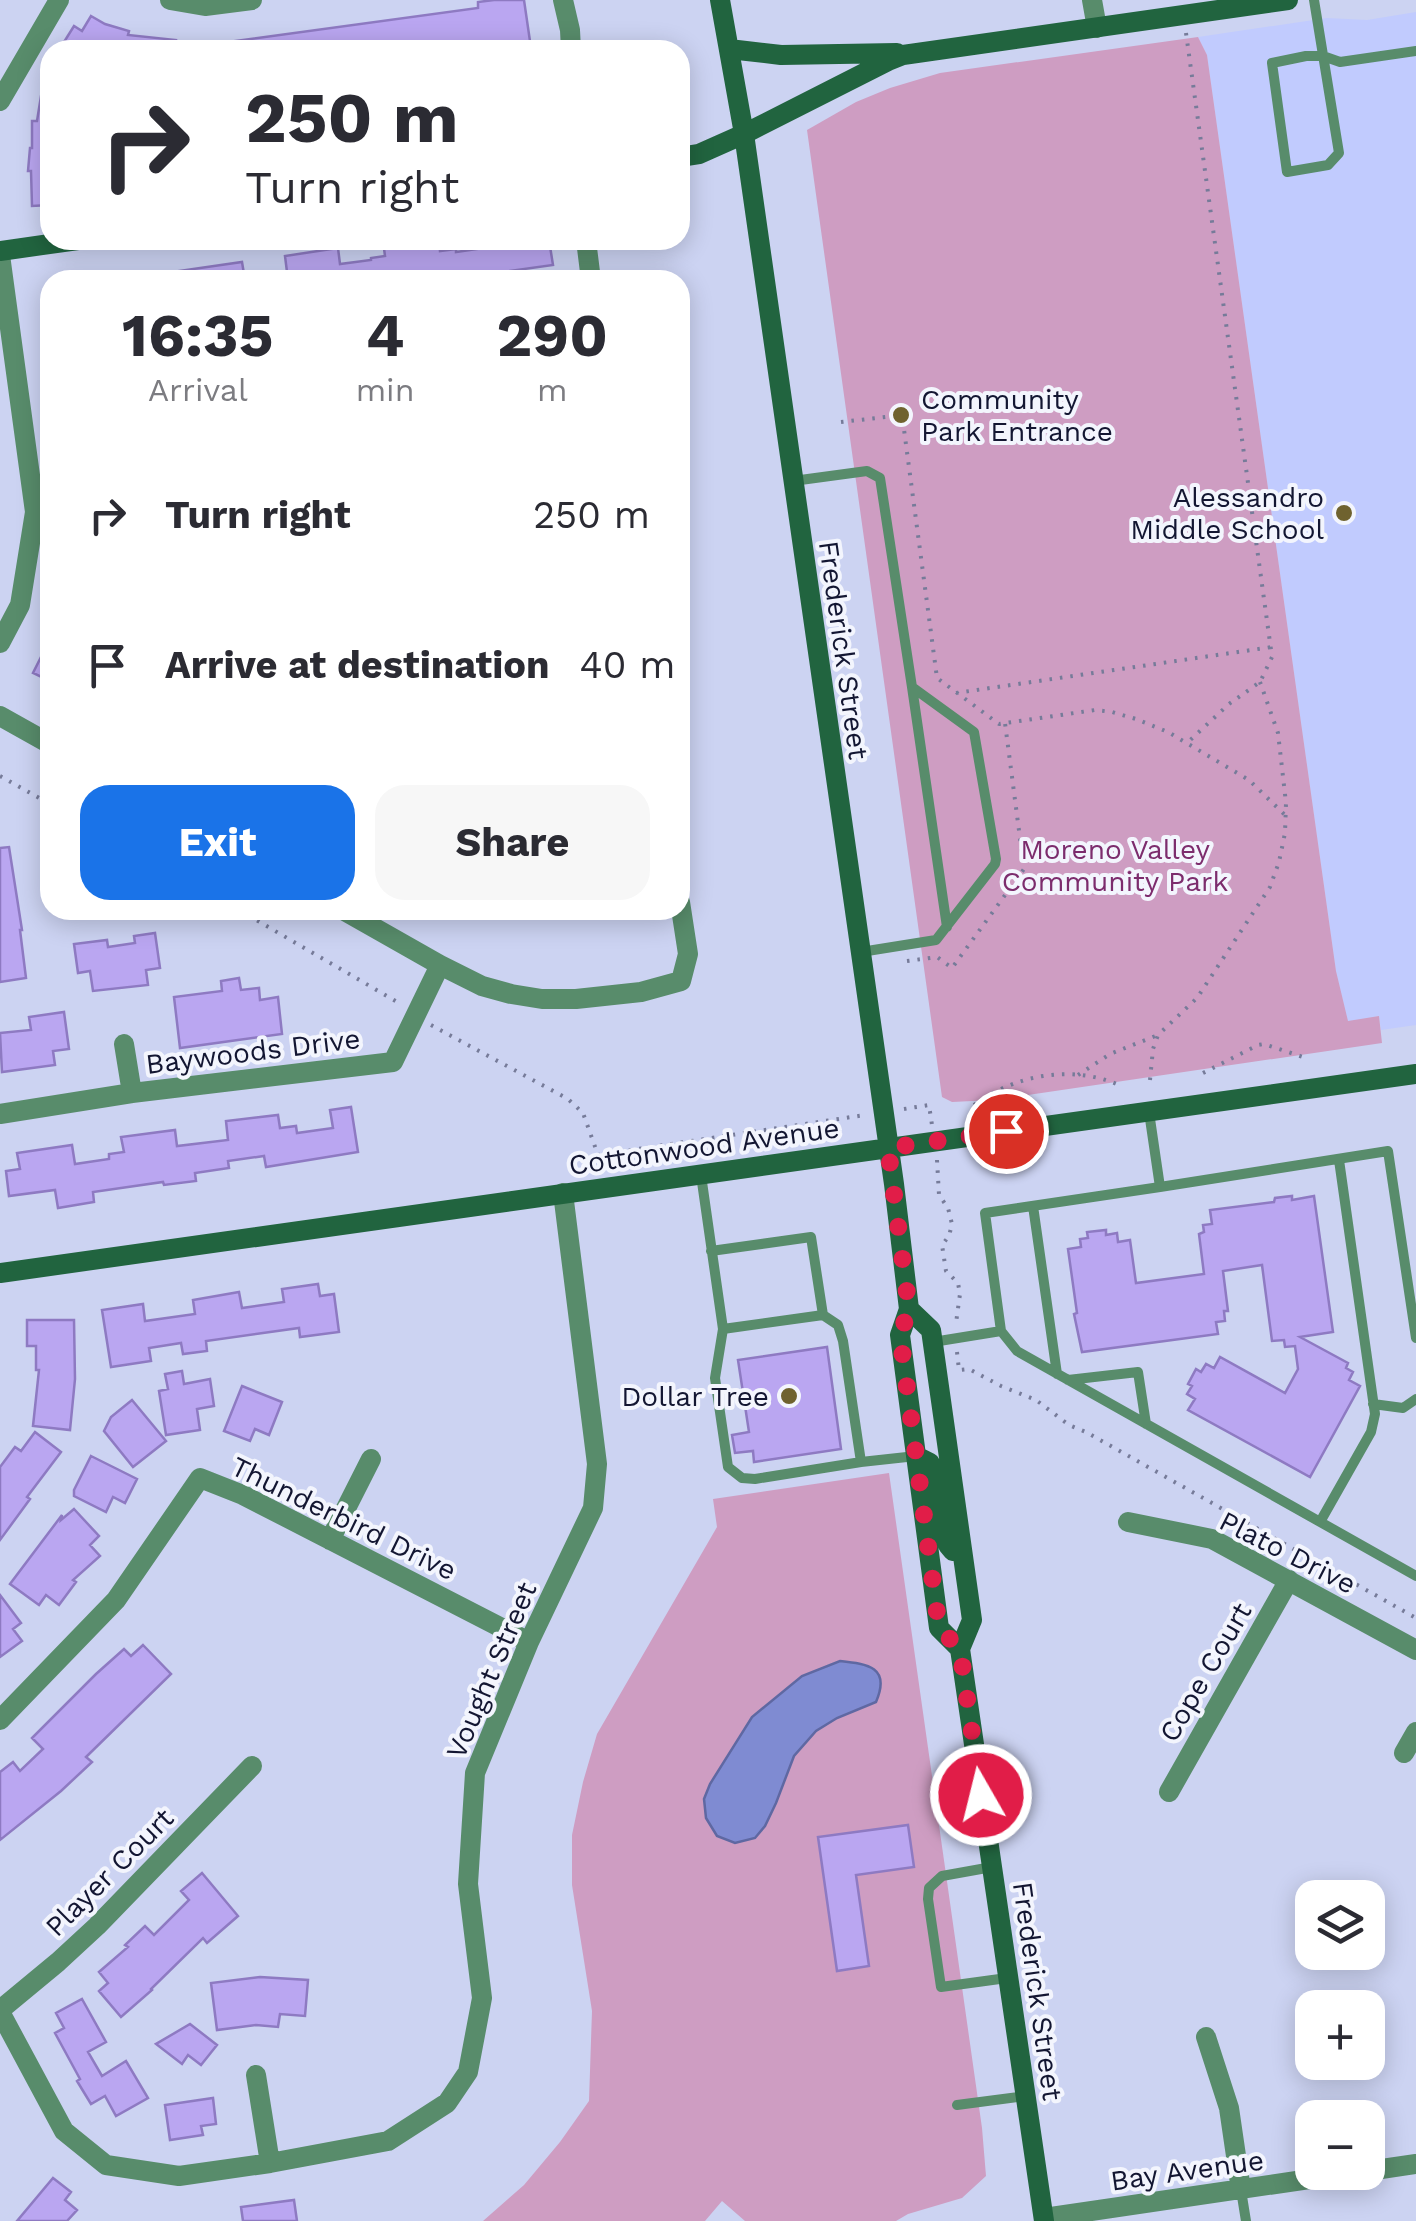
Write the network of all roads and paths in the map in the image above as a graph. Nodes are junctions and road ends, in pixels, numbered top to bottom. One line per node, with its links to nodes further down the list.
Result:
1 (60, 0): 16 (street)
2 (170, 0): 3 (street)
3 (252, 0)
4 (563, 0): 11 (street)
5 (720, 0): 12 (main road, Frederick Street)
6 (1092, 0): 9 (street)
7 (1288, 0): 9 (main road)
8 (1314, 0): 15 (lane)
9 (1097, 28): 14 (main road)
10 (1186, 33): 26 (path)
11 (569, 40)
12 (730, 48): 14 (main road); 17 (main road, Frederick Street)
13 (1416, 51): 15 (lane)
14 (914, 52): 17 (main road)
15 (1323, 56): 15 (lane)
16 (0, 101)
17 (744, 134): 18 (main road); 22 (main road, Frederick Street)
18 (690, 155)
19 (40, 246): 20 (main road)
20 (0, 253): 23 (street)
21 (842, 422): 29 (path)
22 (792, 482): 28 (lane); 40 (main road, Frederick Street)
23 (40, 494)
24 (40, 524): 25 (street)
25 (0, 643)
26 (1272, 647): 27 (path); 29 (path)
27 (1260, 682): 32 (path); 35 (path)
28 (912, 687): 39 (lane); 39 (lane)
29 (956, 692): 32 (path)
30 (0, 716): 31 (street)
31 (40, 738)
32 (1187, 743): 35 (path)
33 (0, 776): 34 (path)
34 (40, 798)
35 (1286, 816): 44 (path)
36 (256, 920): 42 (path)
37 (361, 920): 41 (street)
38 (683, 920): 41 (street)
39 (947, 928): 40 (lane)
40 (860, 952): 57 (main road, Frederick Street)
41 (440, 965): 52 (street, Baywoods Drive)
42 (399, 1004)
43 (436, 1027): 56 (path)
44 (1158, 1035): 48 (path); 50 (path)
45 (124, 1044): 52 (street, Baywoods Drive)
46 (1306, 1058): 47 (path)
47 (1203, 1073)
48 (1078, 1074): 51 (path); 53 (path)
49 (1416, 1074): 54 (main road, Cottonwood Avenue)
50 (1150, 1080)
51 (1119, 1084)
52 (132, 1093): 55 (street, Baywoods Drive)
53 (974, 1105)
54 (1149, 1111): 57 (main road, Cottonwood Avenue); 61 (lane)
55 (0, 1114)
56 (838, 1120)
57 (888, 1148): 59 (main road, Cottonwood Avenue); 66 (main road, Frederick Street)
58 (1339, 1160): 61 (lane); 71 (lane); 76 (lane)
59 (701, 1174): 62 (main road, Cottonwood Avenue); 64 (lane)
60 (939, 1177): 70 (path)
61 (1160, 1188): 63 (lane)
62 (563, 1194): 65 (main road, Cottonwood Avenue); 88 (street, Vought Street)
63 (1033, 1206): 69 (lane); 73 (lane)
64 (711, 1251): 67 (lane); 68 (lane)
65 (0, 1273)
66 (909, 1309): 72 (main road, Frederick Street); 78 (main road, Frederick Street)
67 (823, 1315): 68 (lane); 80 (lane)
68 (723, 1329): 80 (lane)
69 (1001, 1332): 70 (lane); 73 (lane)
70 (956, 1338): 72 (lane); 87 (path)
71 (1416, 1338)
72 (932, 1342): 84 (main road, Frederick Street)
73 (1057, 1374): 74 (lane)
74 (1068, 1380): 77 (lane); 77 (lane)
75 (1416, 1400): 76 (lane)
76 (1373, 1404): 82 (lane)
77 (1146, 1424): 82 (lane)
78 (916, 1456): 80 (lane); 84 (main road); 89 (main road, Frederick Street)
79 (370, 1459): 83 (street)
80 (861, 1462)
81 (1128, 1522): 86 (street, Plato Drive)
82 (1320, 1522): 85 (lane)
83 (330, 1540): 88 (street, Thunderbird Drive); 91 (street, Thunderbird Drive)
84 (964, 1564): 89 (main road, Frederick Street)
85 (1416, 1576)
86 (1289, 1580): 90 (street, Plato Drive); 95 (street, Cope Court)
87 (1416, 1618)
88 (529, 1642): 103 (street, Vought Street)
89 (960, 1649): 96 (main road, Frederick Street)
90 (1416, 1650)
91 (0, 1720)
92 (1416, 1732): 93 (street)
93 (1404, 1752)
94 (252, 1766): 98 (street, Player Court)
95 (1169, 1792)
96 (992, 1867): 97 (main road, Frederick Street); 97 (lane)
97 (1007, 1978): 101 (main road, Frederick Street)
98 (0, 2011): 103 (street, Vought Street)
99 (1206, 2038): 107 (street)
100 (256, 2074): 103 (street)
101 (1025, 2096): 102 (lane); 108 (main road, Frederick Street)
102 (958, 2105)
103 (270, 2163)
104 (1416, 2164): 105 (street)
105 (1385, 2169)
106 (1295, 2182): 107 (street, Bay Avenue)
107 (1241, 2190): 108 (street, Bay Avenue); 109 (lane)
108 (1038, 2220)
109 (1246, 2221)

